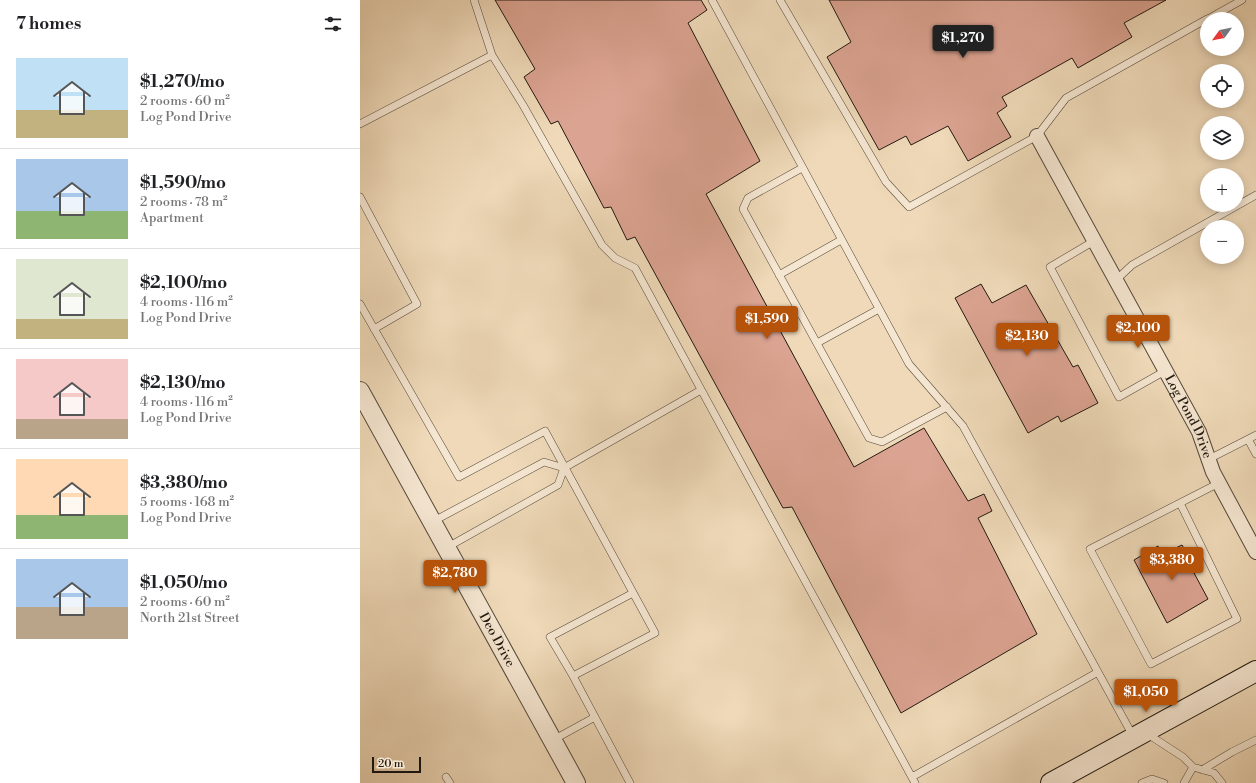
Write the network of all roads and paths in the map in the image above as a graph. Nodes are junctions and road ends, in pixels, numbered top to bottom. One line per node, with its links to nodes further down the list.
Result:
1 (474, 0): 7 (lane)
2 (712, 0): 10 (lane)
3 (780, 0): 9 (lane)
4 (1242, 0): 5 (lane)
5 (1220, 12)
6 (1200, 23): 9 (lane)
7 (492, 55): 8 (lane); 22 (lane)
8 (360, 124)
9 (1037, 136): 14 (street, Log Pond Drive)
10 (802, 168): 13 (lane); 15 (lane)
11 (1256, 195): 16 (lane)
12 (360, 197): 19 (lane)
13 (841, 240): 15 (lane); 18 (lane)
14 (1094, 241): 16 (street, Log Pond Drive); 21 (lane)
15 (779, 275): 20 (lane)
16 (1116, 280): 21 (street, Log Pond Drive)
17 (360, 304): 19 (lane)
18 (879, 309): 20 (lane); 24 (lane)
19 (374, 330): 29 (lane)
20 (817, 343): 24 (lane)
21 (1165, 370): 28 (street, Log Pond Drive)
22 (701, 390): 29 (lane); 45 (lane)
23 (360, 391): 32 (street, Deo Drive)
24 (947, 407): 37 (lane)
25 (1256, 435): 26 (lane)
26 (1248, 439): 27 (lane); 28 (lane)
27 (1256, 454)
28 (1209, 459): 30 (street, Log Pond Drive)
29 (564, 468): 32 (lane); 33 (lane); 35 (lane)
30 (1219, 483): 31 (lane); 34 (street, Log Pond Drive)
31 (1180, 503): 31 (lane)
32 (432, 522): 33 (street, Deo Drive)
33 (446, 548): 42 (street, Deo Drive)
34 (1256, 552)
35 (633, 593): 38 (lane); 38 (lane)
36 (1256, 671): 40 (main road)
37 (1098, 672): 40 (lane); 45 (lane)
38 (573, 676): 39 (lane)
39 (595, 717): 42 (lane); 47 (lane)
40 (1139, 735): 43 (lane); 48 (main road)
41 (1256, 740): 44 (lane)
42 (553, 741): 46 (street, Deo Drive)
43 (1193, 767): 44 (lane); 51 (lane)
44 (1202, 770): 52 (lane)
45 (913, 780)
46 (576, 783)
47 (630, 783)
48 (1051, 783)
49 (1142, 783): 50 (lane)
50 (1164, 783)
51 (1184, 783)
52 (1222, 783)

